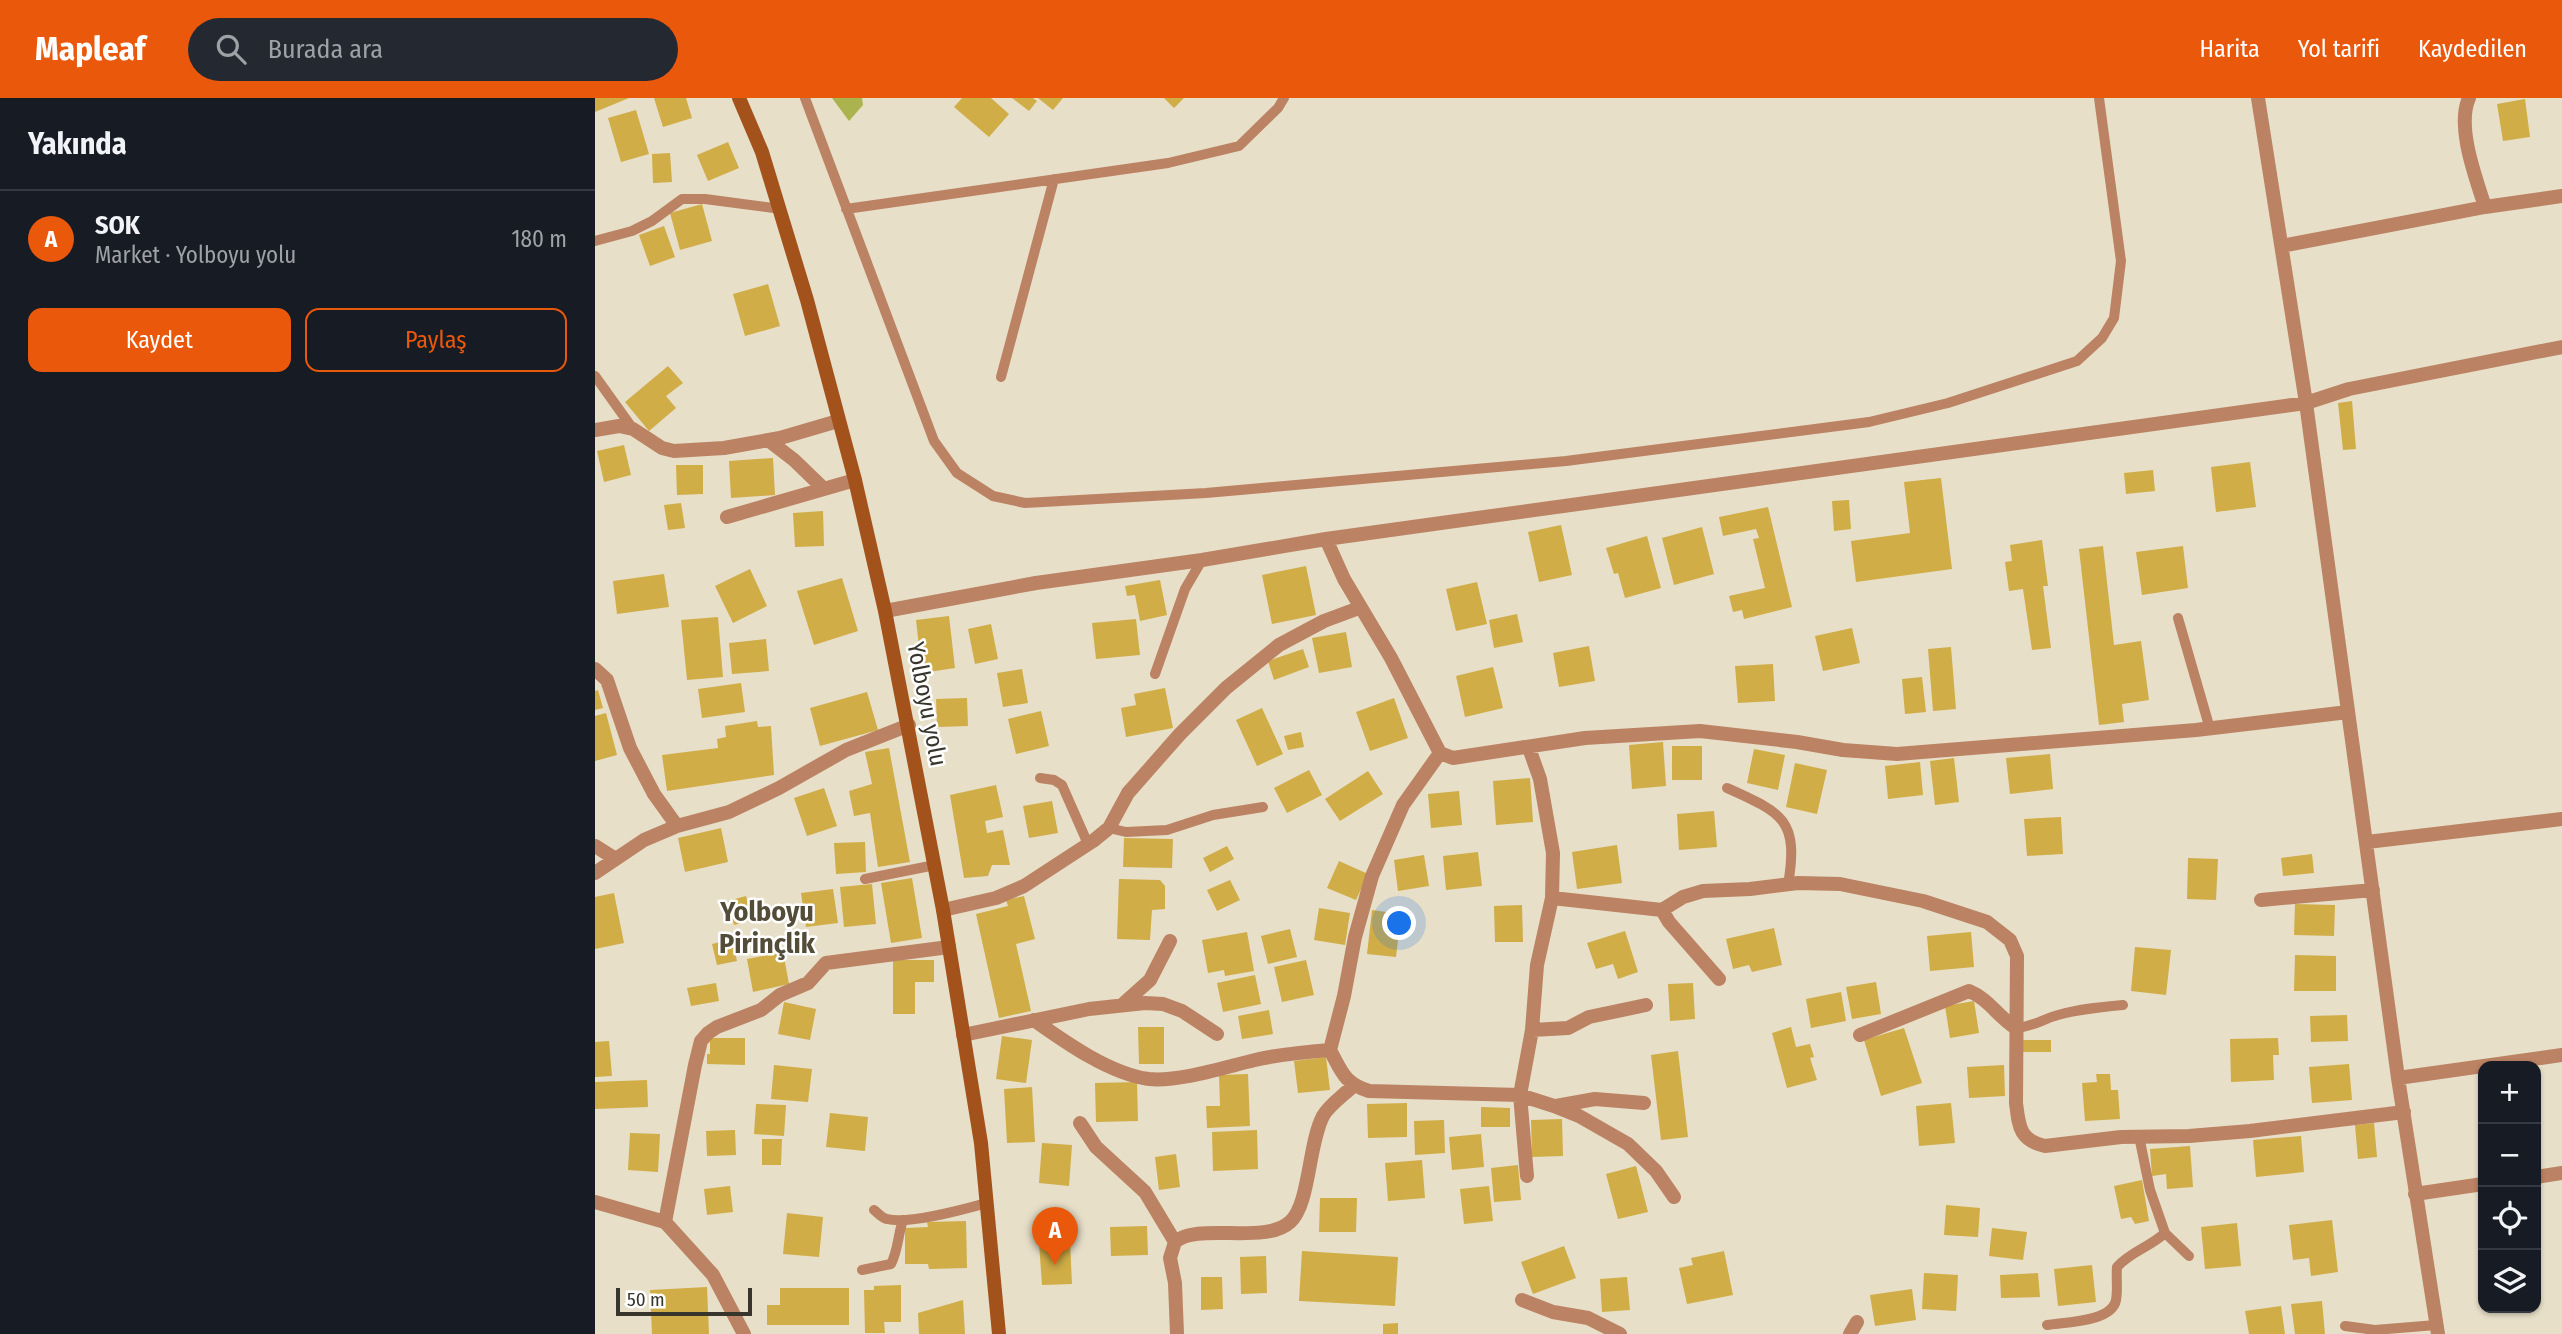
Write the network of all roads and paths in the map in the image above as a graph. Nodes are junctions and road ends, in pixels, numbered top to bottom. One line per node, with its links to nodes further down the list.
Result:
1 (739, 98): 10 (main road, Yolboyu yolu)
2 (805, 98): 11 (lane)
3 (1284, 98): 7 (lane)
4 (2099, 98): 11 (lane)
5 (2258, 98): 13 (street)
6 (2469, 98): 9 (street)
7 (1054, 179): 11 (lane); 16 (lane)
8 (2562, 195): 9 (street)
9 (2485, 207): 13 (street)
10 (781, 209): 12 (lane); 18 (main road, Yolboyu yolu)
11 (846, 209)
12 (595, 241)
13 (2282, 246): 17 (street)
14 (2562, 347): 17 (street)
15 (595, 376): 20 (lane)
16 (1001, 377)
17 (2306, 403): 25 (street); 32 (street)
18 (838, 421): 21 (street); 22 (main road, Yolboyu yolu)
19 (595, 429): 20 (street)
20 (632, 429): 21 (street)
21 (768, 440): 23 (street)
22 (855, 480): 23 (street); 28 (main road, Yolboyu yolu)
23 (823, 488): 24 (street)
24 (727, 517)
25 (1326, 539): 26 (street); 27 (street)
26 (1202, 560): 28 (street); 31 (lane)
27 (1359, 608): 36 (street); 42 (street)
28 (885, 611): 33 (main road, Yolboyu yolu)
29 (2178, 618): 34 (lane)
30 (595, 669): 41 (street)
31 (1155, 674)
32 (2348, 712): 34 (street); 43 (street)
33 (909, 725): 41 (street); 47 (main road, Yolboyu yolu)
34 (2210, 729): 35 (street)
35 (1529, 748): 36 (street); 52 (street)
36 (1440, 753): 68 (street)
37 (1040, 778): 44 (lane)
38 (1727, 788): 50 (lane)
39 (1263, 807): 42 (lane)
40 (2562, 819): 43 (street)
41 (677, 826): 46 (street)
42 (1109, 828): 44 (street)
43 (2367, 842): 51 (street)
44 (1088, 844): 54 (street)
45 (595, 846): 46 (street)
46 (614, 858): 48 (street)
47 (935, 864): 49 (lane); 54 (main road, Yolboyu yolu)
48 (595, 873)
49 (865, 879)
50 (1788, 884): 55 (street); 63 (street)
51 (2374, 890): 53 (street); 70 (street)
52 (1552, 898): 55 (street); 64 (street)
53 (2261, 900)
54 (943, 910): 57 (main road, Yolboyu yolu)
55 (1662, 910): 58 (street)
56 (1170, 941): 59 (street)
57 (949, 947): 66 (main road, Yolboyu yolu); 88 (street)
58 (1719, 979)
59 (1122, 1005): 62 (street); 65 (street)
60 (1646, 1005): 64 (street)
61 (2123, 1005): 63 (lane)
62 (1034, 1020): 66 (street); 68 (street)
63 (2016, 1028): 67 (street); 77 (street)
64 (1532, 1030): 72 (street)
65 (1217, 1034)
66 (963, 1035): 85 (main road, Yolboyu yolu)
67 (1860, 1035)
68 (1330, 1050): 71 (street)
69 (2562, 1055): 70 (street)
70 (2398, 1078): 75 (street)
71 (1353, 1086): 72 (street); 90 (street)
72 (1520, 1095): 74 (street); 79 (street)
73 (1644, 1103): 74 (street)
74 (1554, 1106): 83 (street)
75 (2404, 1112): 77 (street); 82 (street)
76 (1080, 1124): 90 (street)
77 (2139, 1136): 89 (lane)
78 (2562, 1173): 80 (street)
79 (1527, 1176)
80 (2541, 1176)
81 (2478, 1185): 82 (street)
82 (2416, 1194): 96 (street)
83 (1674, 1198)
84 (595, 1202): 88 (street)
85 (987, 1203): 87 (lane); 98 (main road, Yolboyu yolu)
86 (874, 1210): 87 (lane)
87 (903, 1220): 92 (lane)
88 (665, 1222): 97 (street)
89 (2165, 1233): 91 (lane); 94 (lane)
90 (1175, 1242): 99 (street)
91 (2189, 1256)
92 (862, 1270)
93 (1522, 1300): 100 (street)
94 (2047, 1325)
95 (2345, 1326): 96 (lane)
96 (2437, 1329)
97 (744, 1334)
98 (999, 1334)
99 (1177, 1334)
100 (1620, 1334)

